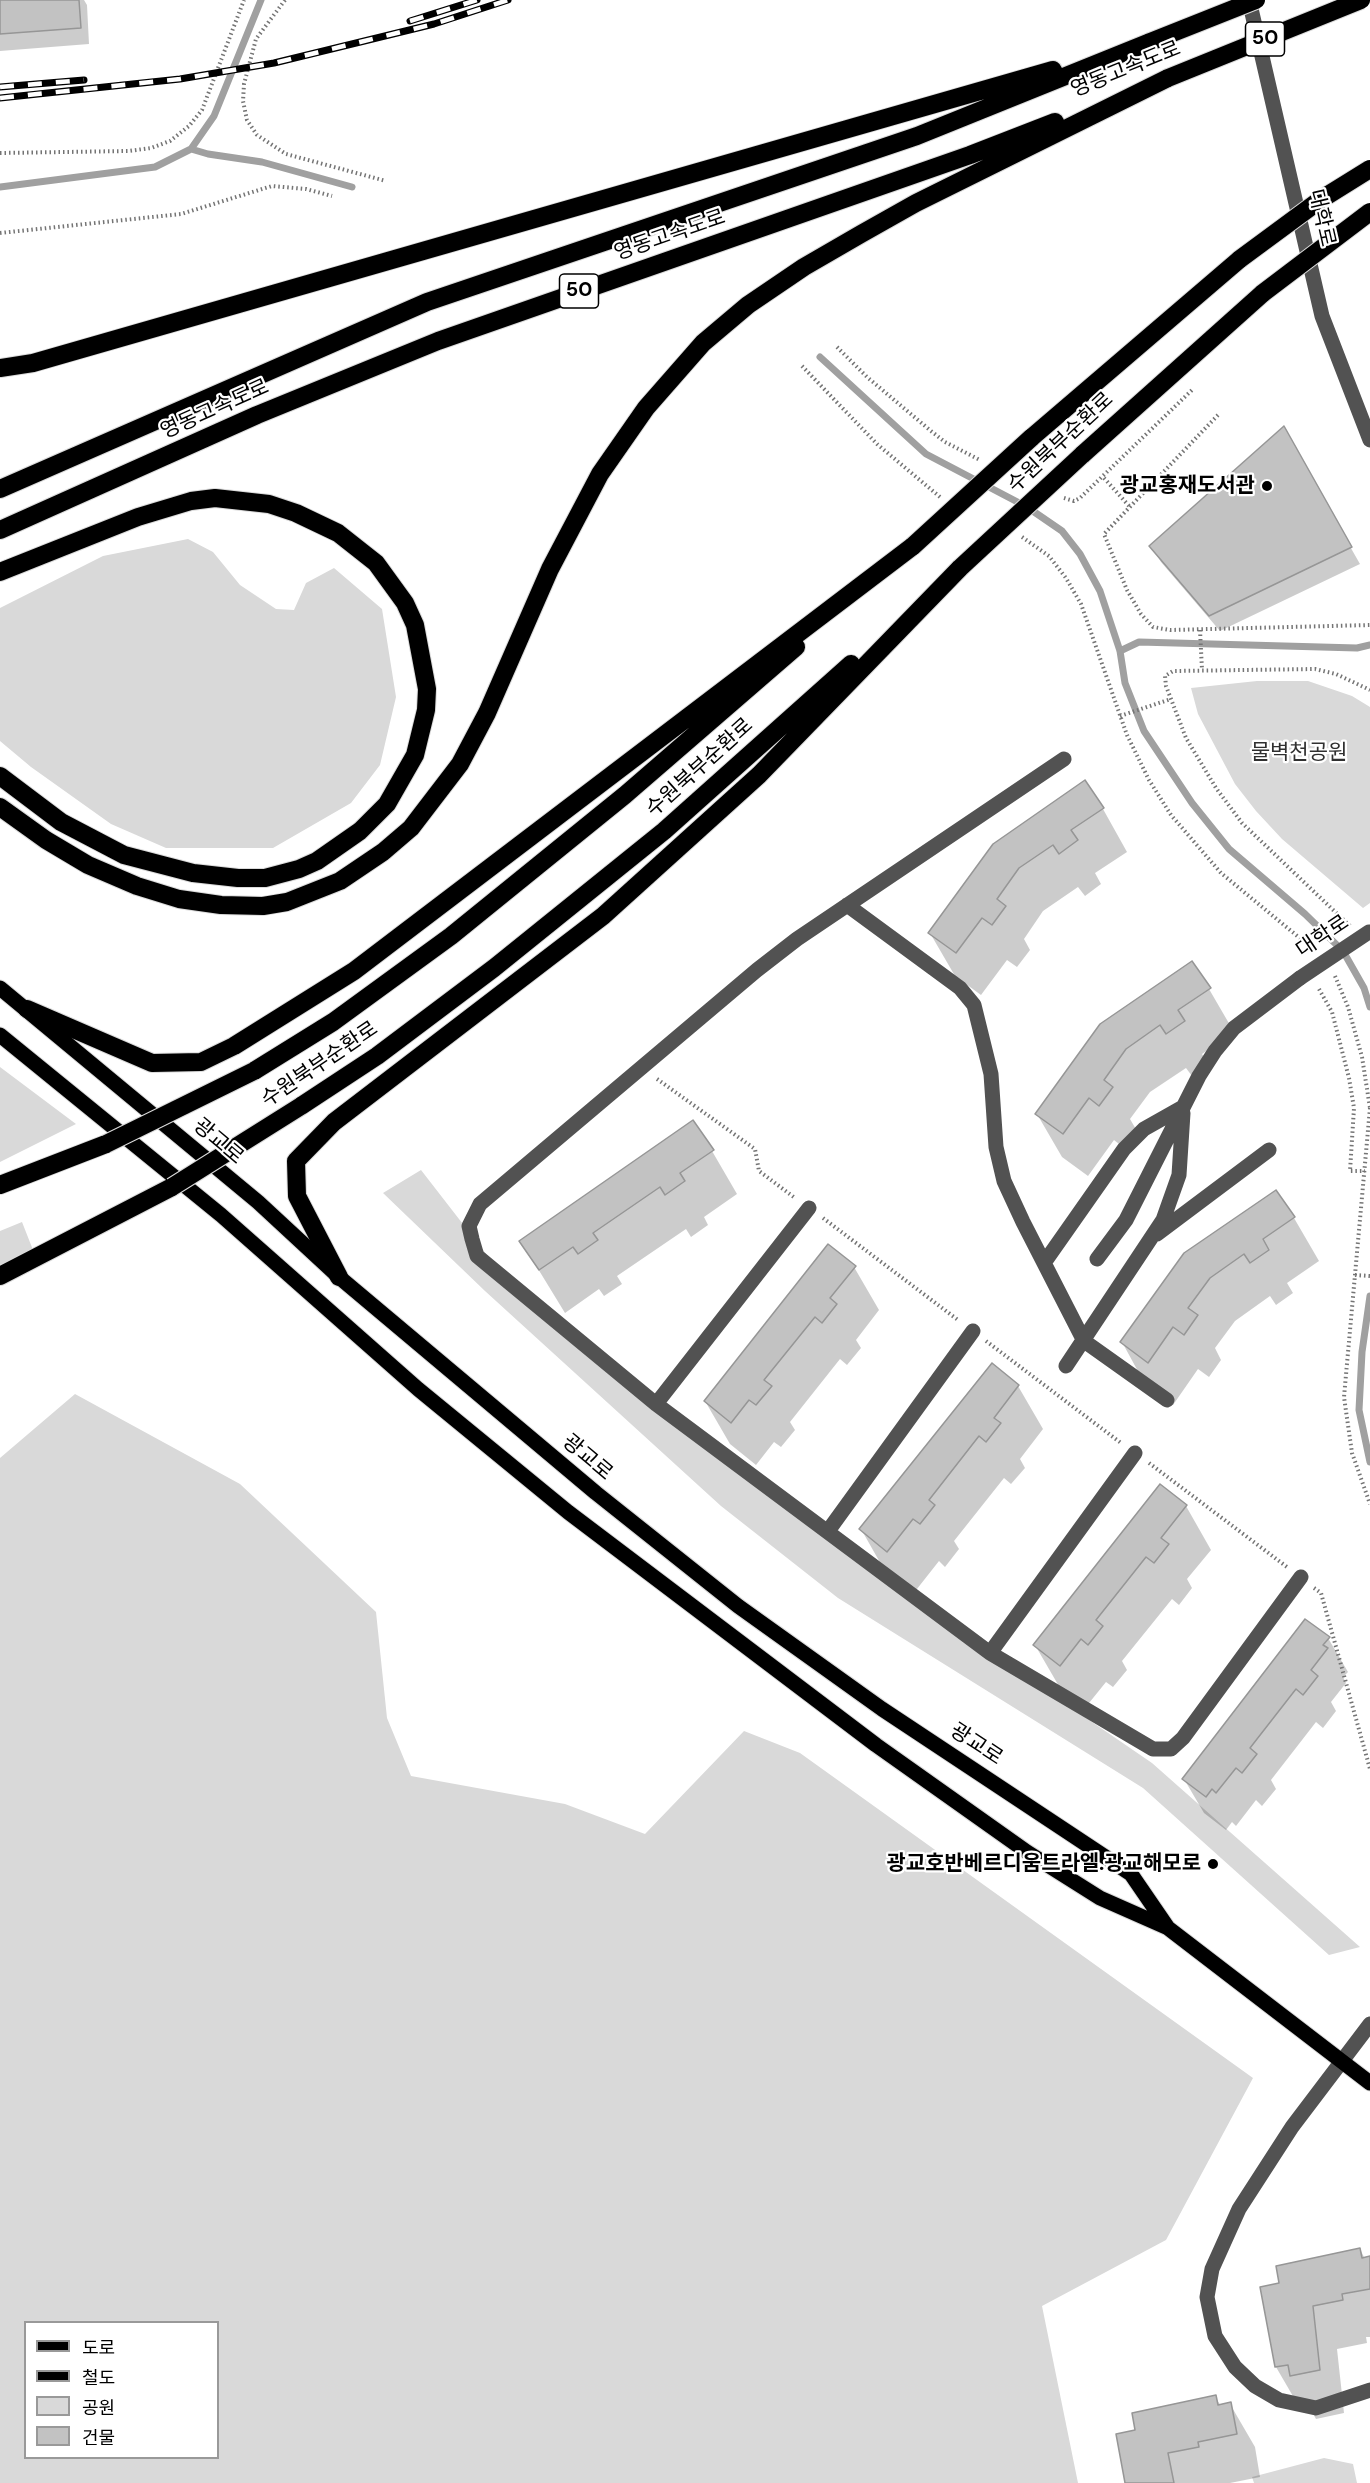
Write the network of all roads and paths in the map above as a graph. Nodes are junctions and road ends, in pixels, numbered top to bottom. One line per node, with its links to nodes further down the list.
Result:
1 (244, 0): 8 (path)
2 (285, 0): 10 (path)
3 (1249, 0): 17 (street, 대학로)
4 (1256, 0): 6 (highway, 영동고속도로 / 50, bridge)
5 (1361, 0): 7 (highway, 영동고속도로 / 50, bridge)
6 (1150, 42): 15 (highway); 19 (highway, 영동고속도로 / 50)
7 (1168, 78): 22 (highway, 영동고속도로 / 50); 35 (highway)
8 (0, 153)
9 (1370, 168): 24 (highway, 수원북부순환로, bridge)
10 (386, 181)
11 (332, 196): 13 (path)
12 (1370, 212): 25 (highway, 수원북부순환로, bridge)
13 (0, 233)
14 (802, 366): 20 (path)
15 (0, 369)
16 (1218, 415): 21 (path)
17 (1370, 440)
18 (1104, 478): 21 (path)
19 (0, 489)
20 (946, 502)
21 (1130, 507): 28 (path)
22 (0, 530)
23 (1017, 534): 32 (path)
24 (913, 546): 43 (highway); 50 (highway, 수원북부순환로, bridge)
25 (960, 567): 56 (highway, 수원북부순환로, bridge); 58 (highway)
26 (0, 572): 34 (highway)
27 (1370, 625): 28 (path)
28 (1200, 630): 29 (path)
29 (1202, 670): 30 (path); 31 (path)
30 (1370, 690)
31 (1171, 699): 32 (path); 37 (path)
32 (1119, 716): 39 (path)
33 (1064, 759): 36 (street)
34 (0, 776)
35 (0, 807)
36 (847, 906): 45 (street); 54 (street)
37 (1352, 927)
38 (1370, 931): 46 (street, 대학로, bridge)
39 (1320, 957)
40 (1332, 972): 47 (path)
41 (0, 988): 43 (main road, 광교로)
42 (1319, 989): 49 (path)
43 (27, 1009): 58 (main road, 광교로)
44 (0, 1035): 70 (main road, 광교로)
45 (642, 1068): 51 (path); 63 (street)
46 (1183, 1107): 52 (street); 53 (street, 대학로); 54 (street)
47 (1370, 1108): 49 (path)
48 (1269, 1150): 52 (street)
49 (1365, 1171): 55 (path)
50 (0, 1185)
51 (809, 1208): 59 (path); 63 (street)
52 (1152, 1238): 60 (street)
53 (1097, 1259)
54 (1044, 1263): 60 (street)
55 (1355, 1275): 57 (path); 65 (path)
56 (0, 1276)
57 (1370, 1276)
58 (339, 1277): 70 (main road, 광교로)
59 (973, 1331): 64 (path); 66 (street)
60 (1084, 1341): 61 (street); 62 (street)
61 (1066, 1366)
62 (1167, 1400)
63 (656, 1404): 66 (street)
64 (1135, 1453): 67 (path); 68 (street)
65 (1370, 1504)
66 (828, 1531): 68 (street)
67 (1301, 1577): 68 (street); 69 (path)
68 (990, 1653)
69 (1370, 1769)
70 (1168, 1928): 72 (main road, 광교로)
71 (1370, 2024): 72 (street)
72 (1342, 2061): 73 (main road, 광교로); 74 (street)
73 (1370, 2083)
74 (1370, 2390)

